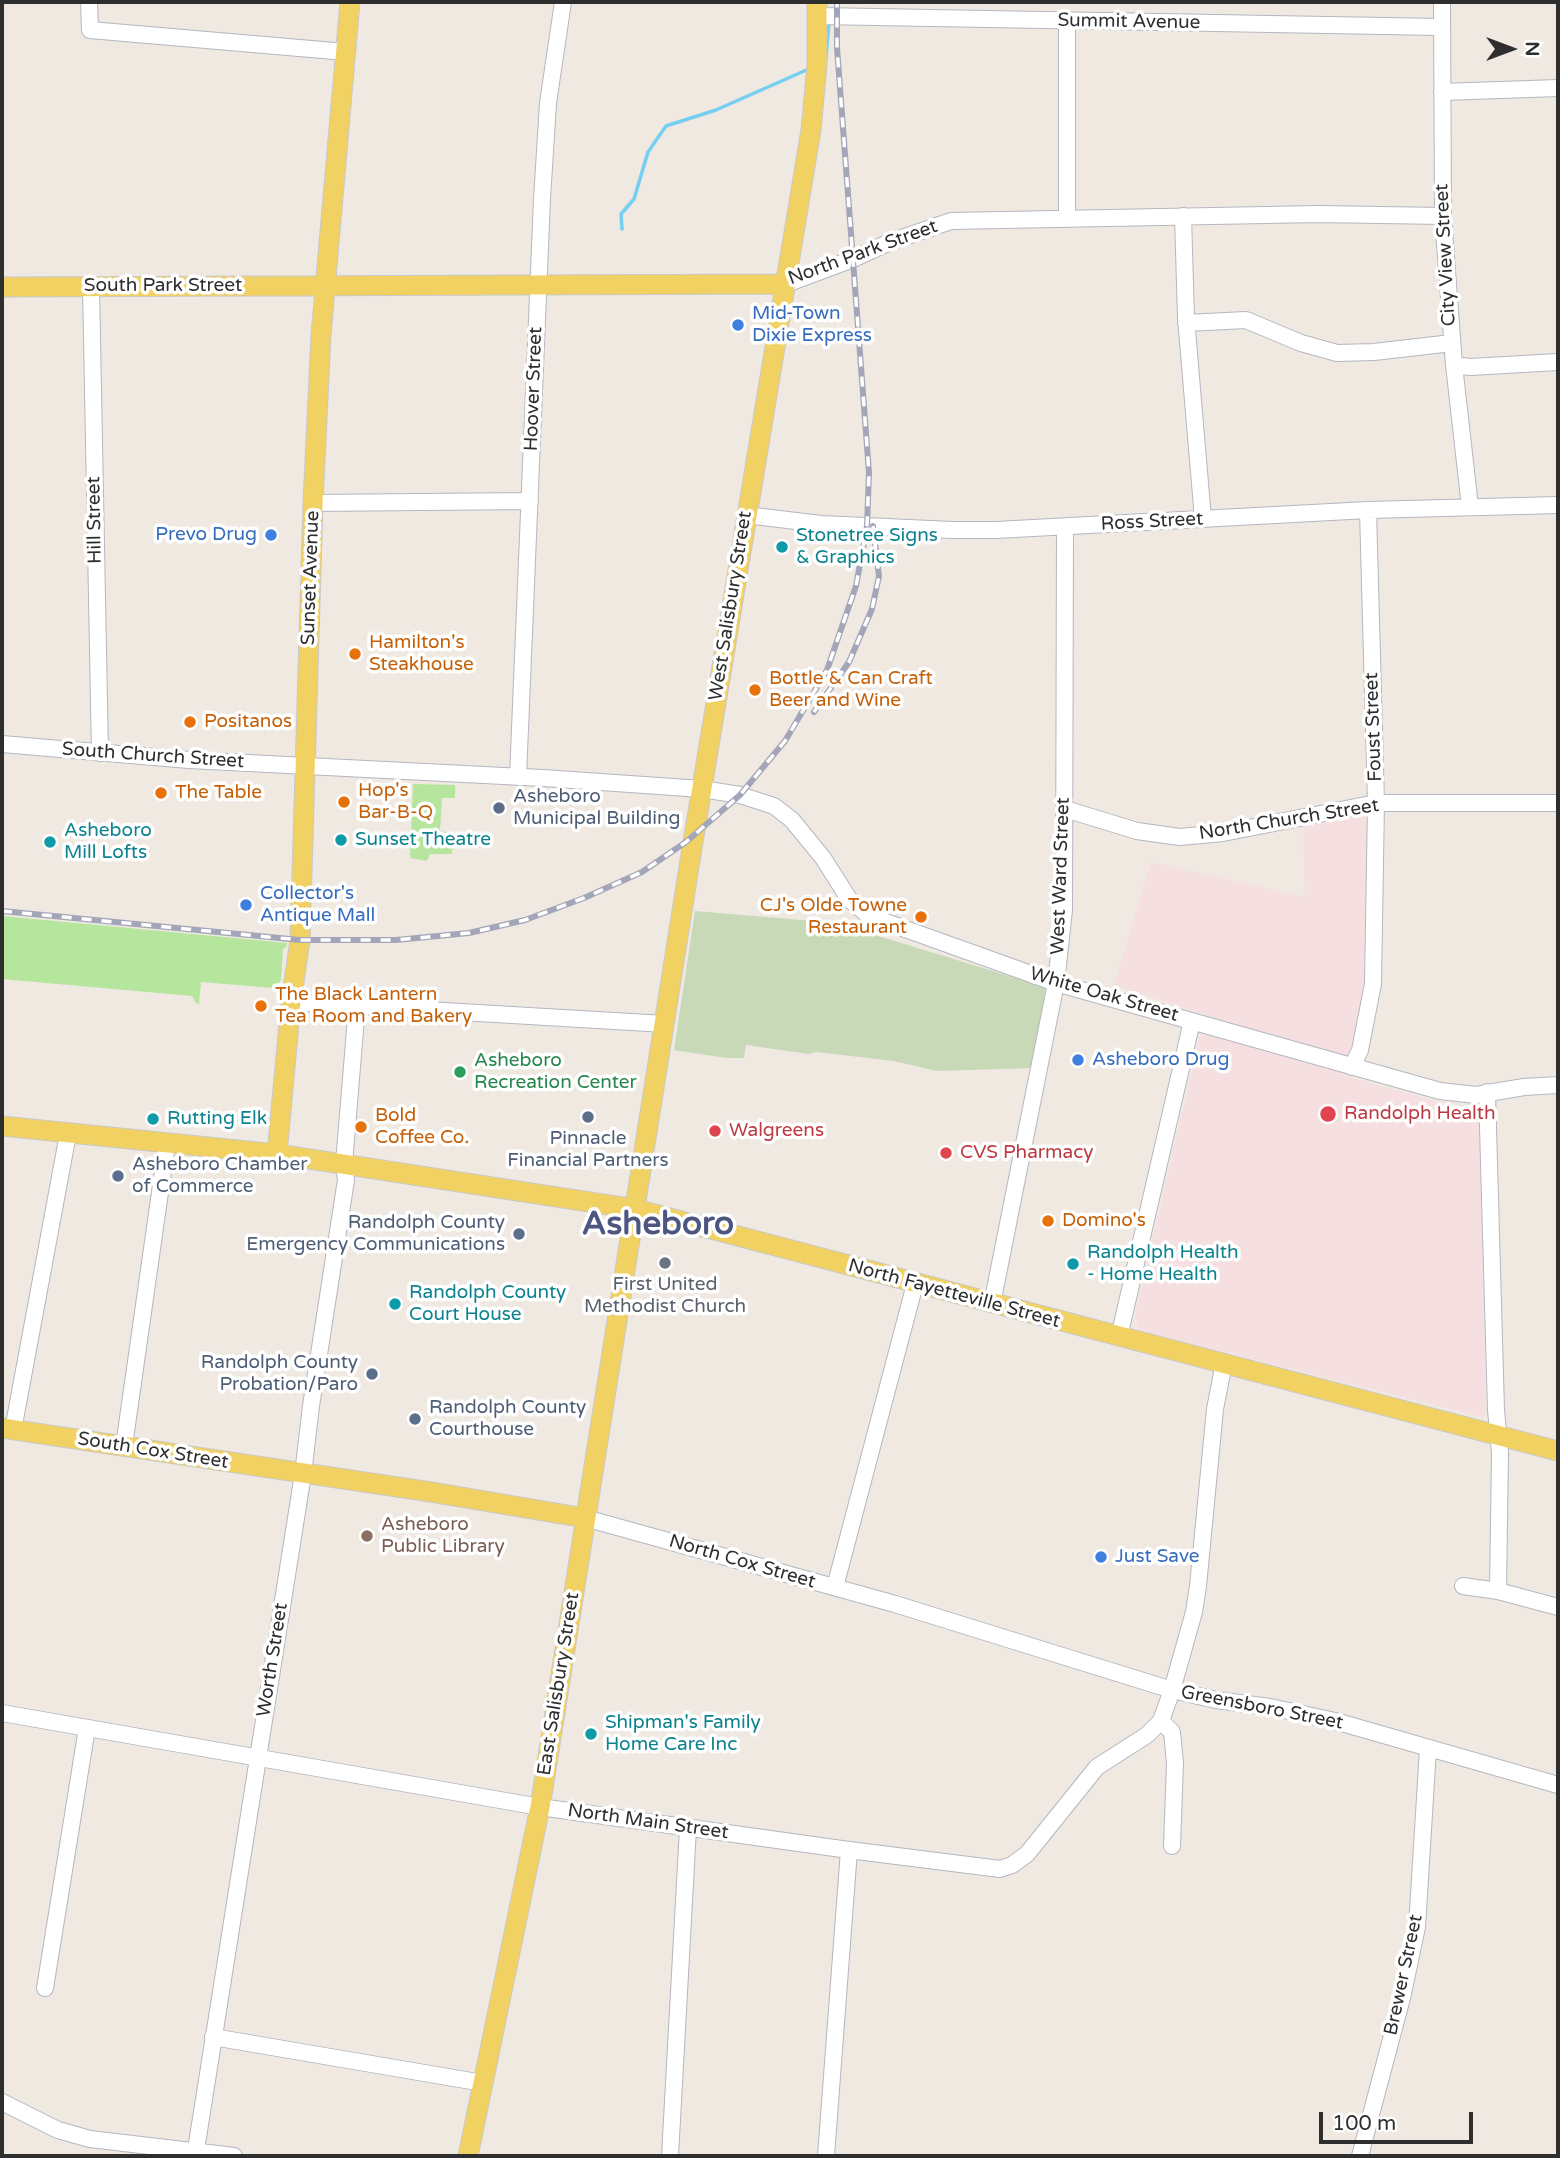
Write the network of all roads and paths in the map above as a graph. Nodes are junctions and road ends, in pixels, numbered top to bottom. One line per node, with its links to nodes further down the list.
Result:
1 (89, 2): 8 (street)
2 (351, 2): 8 (main road, Sunset Avenue)
3 (563, 2): 15 (street, Hoover Street)
4 (1442, 2): 7 (street, City View Street)
5 (817, 9): 6 (street, Summit Avenue); 14 (main road, West Salisbury Street)
6 (1067, 20): 7 (street, Summit Avenue); 13 (street)
7 (1441, 27): 10 (street, City View Street)
8 (346, 52): 16 (main road, Sunset Avenue)
9 (1558, 88): 10 (street)
10 (1442, 92): 12 (street, City View Street)
11 (1183, 216): 12 (street, North Park Street); 13 (street, North Park Street); 19 (street)
12 (1443, 216): 20 (street, City View Street)
13 (1067, 218): 14 (street, North Park Street)
14 (786, 284): 15 (main road, North Park Street); 28 (main road, West Salisbury Street)
15 (538, 285): 16 (main road, North Park Street); 23 (street, Hoover Street)
16 (324, 286): 17 (main road, South Park Street); 24 (main road, Sunset Avenue)
17 (91, 287): 18 (main road, South Park Street); 32 (street, Hill Street)
18 (2, 288)
19 (1186, 323): 20 (street); 29 (street)
20 (1452, 343): 22 (street, City View Street)
21 (1558, 362): 22 (street)
22 (1454, 365): 26 (street, City View Street)
23 (530, 501): 24 (street); 34 (street, Hoover Street)
24 (313, 503): 33 (main road, Sunset Avenue)
25 (1558, 505): 26 (street, Ross Street)
26 (1470, 508): 27 (street, Ross Street)
27 (1368, 510): 29 (street, Ross Street); 36 (street, Foust Street)
28 (746, 515): 30 (street, Ross Street); 35 (main road, West Salisbury Street)
29 (1203, 519): 30 (street, Ross Street)
30 (1065, 527): 38 (street, West Ward Street)
31 (2, 744): 32 (street, South Church Street)
32 (100, 753): 33 (street, South Church Street)
33 (304, 766): 34 (street); 40 (main road, Sunset Avenue)
34 (518, 777): 35 (street)
35 (702, 789): 39 (street, White Oak Street); 43 (main road, West Salisbury Street)
36 (1376, 803): 37 (street, North Church Street); 38 (street, North Church Street); 44 (street, Foust Street)
37 (1558, 803)
38 (1065, 809): 39 (street, West Ward Street)
39 (1056, 983): 42 (street, White Oak Street); 54 (street, West Ward Street)
40 (291, 1002): 41 (street); 50 (main road, Sunset Avenue)
41 (357, 1006): 43 (street); 51 (street, Worth Street)
42 (1192, 1021): 44 (street, White Oak Street); 55 (street)
43 (665, 1024): 52 (main road, West Salisbury Street)
44 (1352, 1067): 46 (street, White Oak Street)
45 (1558, 1085): 46 (street, White Oak Street)
46 (1488, 1092): 58 (street)
47 (2, 1126): 48 (main road, North Fayetteville Street)
48 (68, 1134): 49 (main road, North Fayetteville Street); 57 (street)
49 (167, 1143): 50 (main road, North Fayetteville Street); 59 (street)
50 (277, 1154): 51 (main road, North Fayetteville Street)
51 (344, 1163): 52 (main road, North Fayetteville Street); 61 (street, Worth Street)
52 (635, 1209): 53 (main road, North Fayetteville Street); 62 (main road, East Salisbury Street)
53 (915, 1284): 54 (main road, North Fayetteville Street); 64 (street)
54 (992, 1304): 55 (main road, North Fayetteville Street)
55 (1119, 1337): 56 (main road, North Fayetteville Street)
56 (1224, 1363): 58 (main road, North Fayetteville Street); 67 (street)
57 (8, 1429): 59 (main road, South Cox Street)
58 (1499, 1434): 60 (main road, North Fayetteville Street); 65 (street)
59 (124, 1446): 61 (main road, South Cox Street)
60 (1558, 1451)
61 (303, 1474): 62 (main road, North Cox Street); 72 (street, Worth Street)
62 (585, 1518): 64 (street, North Cox Street); 74 (main road, East Salisbury Street)
63 (1463, 1586): 65 (street)
64 (835, 1587): 67 (street, North Cox Street)
65 (1498, 1591): 66 (street)
66 (1558, 1607)
67 (1172, 1690): 69 (street, Greensboro Street); 71 (street, Greensboro Street)
68 (2, 1713): 70 (street, North Main Street)
69 (1161, 1721): 76 (street); 77 (street, Greensboro Street)
70 (87, 1728): 72 (street, North Main Street); 79 (street)
71 (1428, 1749): 73 (street, Greensboro Street); 88 (street, Brewer Street)
72 (258, 1758): 74 (street, North Main Street); 80 (street, Worth Street)
73 (1558, 1785)
74 (540, 1807): 75 (street, North Main Street); 81 (main road, East Salisbury Street)
75 (688, 1828): 78 (street, North Main Street); 86 (street)
76 (1172, 1846)
77 (1032, 1847): 78 (street, North Main Street)
78 (849, 1850): 87 (street)
79 (45, 1987)
80 (213, 2037): 81 (street); 83 (street, Worth Street)
81 (483, 2083): 85 (main road, East Salisbury Street)
82 (2, 2102): 83 (street)
83 (196, 2154): 84 (street)
84 (234, 2156)
85 (468, 2156)
86 (670, 2156)
87 (826, 2156)
88 (1360, 2156)

